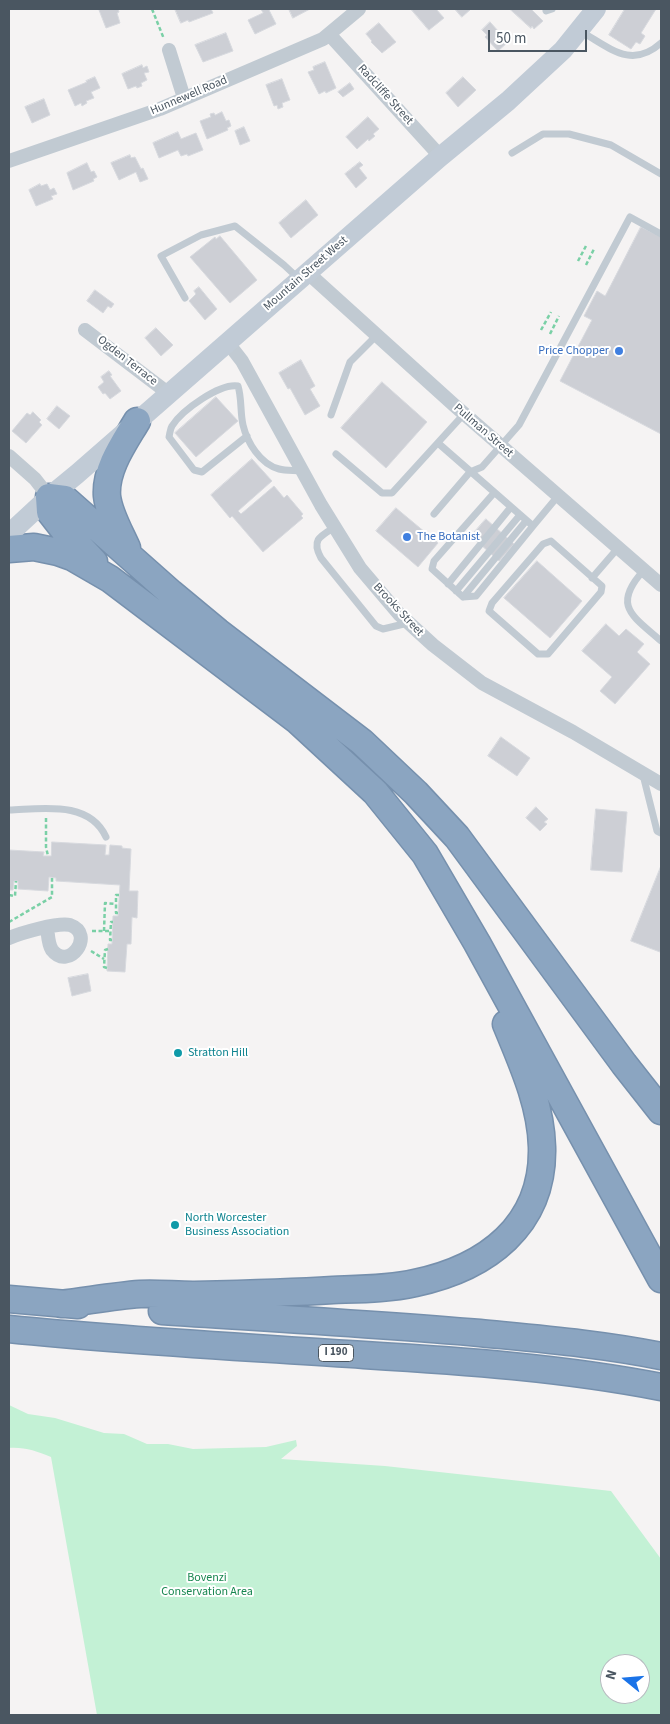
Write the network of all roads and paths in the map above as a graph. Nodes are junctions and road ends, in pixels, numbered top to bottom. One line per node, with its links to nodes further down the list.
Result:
1 (152, 9): 7 (path)
2 (359, 9): 5 (street, Hunnewell Road)
3 (596, 9): 4 (main road, Mountain Street West)
4 (580, 30): 6 (lane); 10 (main road, Mountain Street West)
5 (329, 34): 8 (street, Hunnewell Road); 10 (street, Radcliffe Street)
6 (661, 43)
7 (169, 50): 8 (street)
8 (184, 98): 11 (street, Hunnewell Road)
9 (512, 153): 12 (lane)
10 (440, 156): 18 (main road, Mountain Street West)
11 (9, 161)
12 (661, 174)
13 (661, 234): 33 (lane)
14 (587, 244): 16 (path)
15 (594, 248): 17 (path)
16 (578, 261)
17 (586, 266)
18 (304, 276): 19 (lane); 25 (street, Pullman Street); 26 (main road, Mountain Street West)
19 (185, 298)
20 (551, 312): 23 (path)
21 (559, 316): 24 (path)
22 (86, 330): 27 (street, Ogden Terrace)
23 (541, 330)
24 (550, 334)
25 (376, 336): 28 (street, Pullman Street); 29 (lane)
26 (228, 342): 27 (main road, Mountain Street West); 36 (street, Brooks Street)
27 (168, 393): 30 (main road, Mountain Street West)
28 (464, 414): 32 (lane); 33 (street, Pullman Street)
29 (331, 415)
30 (137, 420): 39 (main road, Mountain Street West); 50 (highway)
31 (247, 436): 31 (lane); 36 (lane)
32 (438, 442): 34 (lane); 37 (lane)
33 (501, 446): 37 (lane); 40 (street, Pullman Street)
34 (336, 454)
35 (9, 456): 39 (street)
36 (303, 471): 46 (street, Brooks Street)
37 (470, 472): 38 (lane); 42 (lane)
38 (494, 493): 41 (lane); 54 (lane)
39 (49, 496): 47 (main road, Mountain Street West); 50 (highway); 53 (highway)
40 (558, 496): 45 (lane); 48 (street, Pullman Street)
41 (511, 508): 43 (lane); 54 (lane)
42 (434, 514)
43 (520, 515): 44 (lane); 56 (lane)
44 (526, 521): 45 (lane); 57 (lane)
45 (533, 526): 57 (lane)
46 (335, 527): 58 (street, Brooks Street); 58 (lane)
47 (9, 534)
48 (618, 548): 51 (street, Pullman Street); 52 (lane)
49 (9, 549): 53 (highway)
50 (130, 555): 85 (highway)
51 (644, 570): 55 (street, Pullman Street); 59 (lane)
52 (592, 578): 52 (lane)
53 (110, 579): 81 (highway)
54 (448, 584): 56 (lane)
55 (661, 585)
56 (456, 591): 57 (lane)
57 (463, 597)
58 (409, 623): 60 (street, Brooks Street)
59 (661, 641)
60 (643, 773): 61 (street, Brooks Street); 64 (lane)
61 (661, 784)
62 (46, 809): 63 (lane); 65 (lane); 66 (path)
63 (9, 810)
64 (661, 833)
65 (106, 837)
66 (48, 856)
67 (52, 878): 73 (path)
68 (16, 881): 69 (path)
69 (9, 895)
70 (119, 895): 71 (path)
71 (116, 904): 72 (path); 76 (path)
72 (118, 913)
73 (9, 922)
74 (113, 922): 77 (path)
75 (47, 928): 78 (street); 79 (street); 79 (street)
76 (104, 931): 77 (path); 79 (path)
77 (110, 931): 80 (path)
78 (9, 938)
79 (79, 939): 83 (path)
80 (112, 940)
81 (477, 943): 86 (highway); 88 (highway)
82 (108, 949): 83 (path)
83 (104, 959): 84 (path)
84 (107, 968)
85 (661, 1111)
86 (661, 1279)
87 (9, 1299): 88 (highway)
88 (61, 1304): 90 (highway)
89 (9, 1328): 91 (highway, I 190)
90 (661, 1356)
91 (661, 1387)

